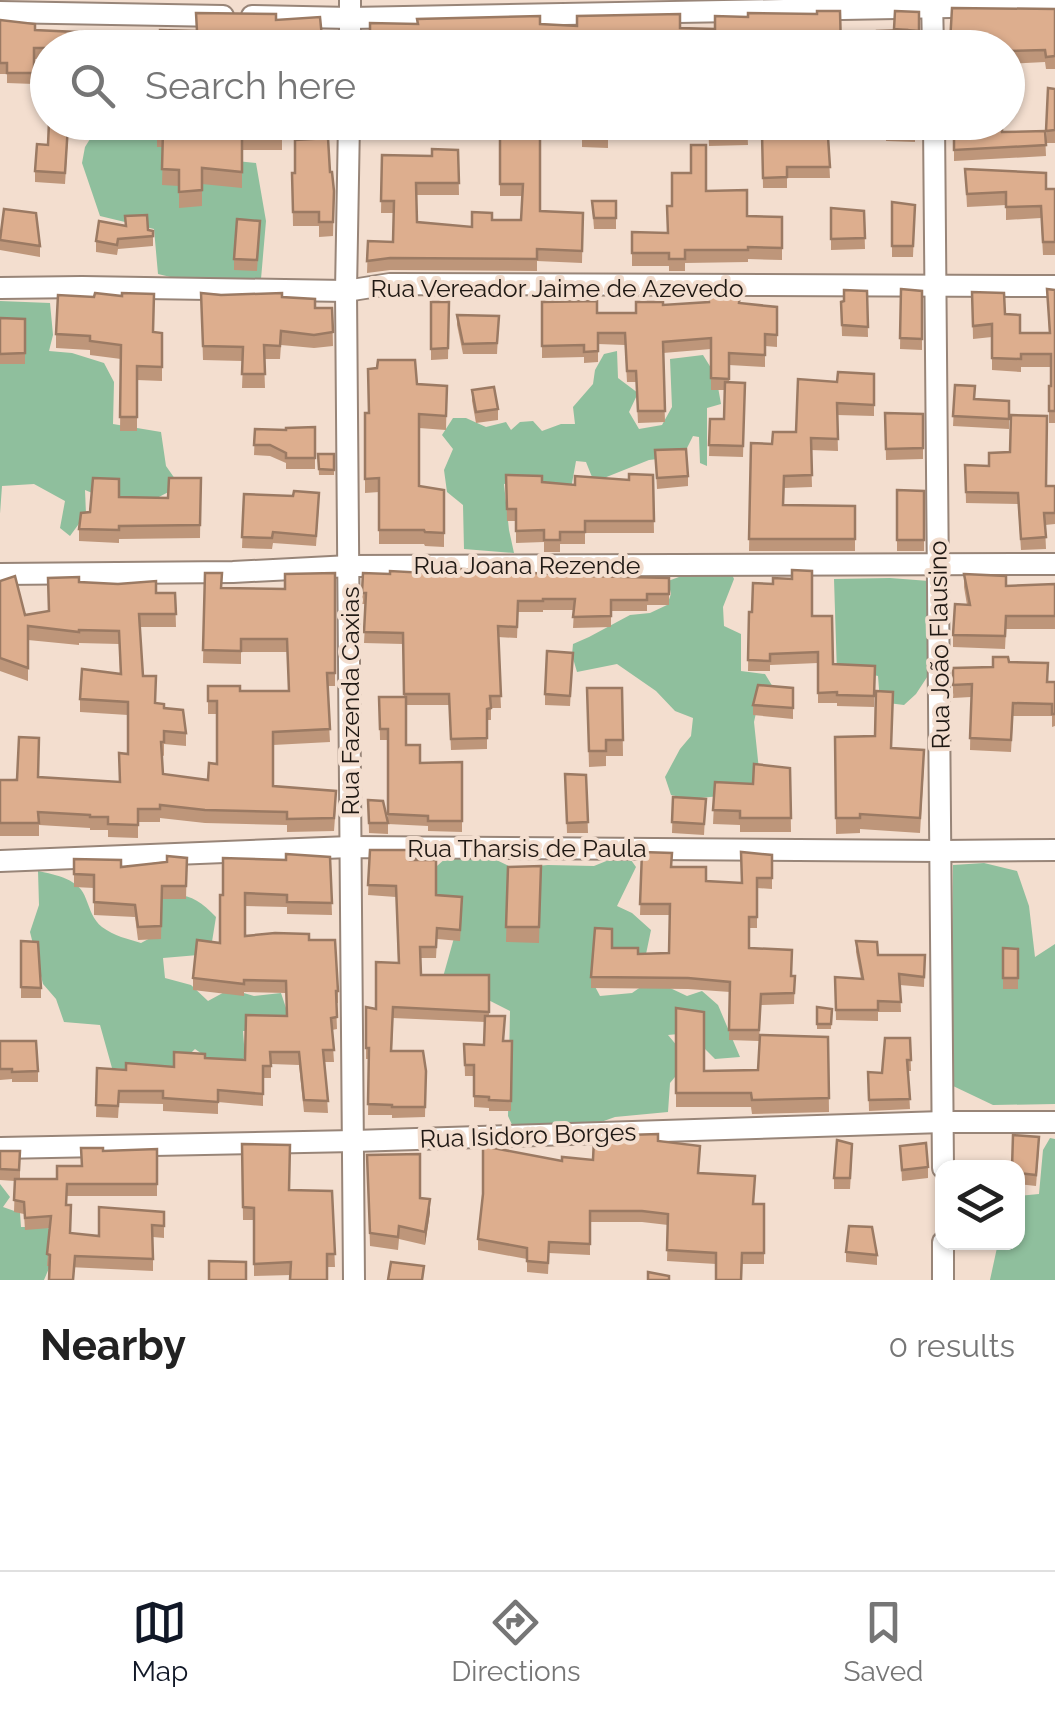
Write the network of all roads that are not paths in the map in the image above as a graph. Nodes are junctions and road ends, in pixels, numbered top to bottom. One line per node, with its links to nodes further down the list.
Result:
1 (932, 3): 2 (street); 3 (street); 5 (street)
2 (1055, 6)
3 (350, 9): 4 (street)
4 (0, 12)
5 (933, 30)
6 (349, 140): 11 (street, Rua Fazenda Caxias)
7 (934, 140): 9 (street, Rua João Flausino)
8 (1055, 286): 9 (street, Rua Vereador Jaime de Azevedo)
9 (937, 287): 11 (street, Rua Vereador Jaime de Azevedo); 12 (street, Rua João Flausino)
10 (0, 288): 11 (street, Rua Vereador Jaime de Azevedo)
11 (346, 291): 14 (street, Rua Fazenda Caxias)
12 (938, 564): 13 (street, Rua Joana Rezende); 14 (street, Rua Joana Rezende); 18 (street, Rua João Flausino)
13 (1055, 564)
14 (350, 566): 15 (street, Rua Joana Rezende); 16 (street, Rua Fazenda Caxias)
15 (0, 574)
16 (350, 847): 18 (street, Rua Tharsis de Paula); 19 (street, Rua Tharsis de Paula); 22 (street, Rua Fazenda Caxias)
17 (1055, 850): 18 (street, Rua Tharsis de Paula)
18 (941, 852): 20 (street, Rua João Flausino)
19 (0, 861)
20 (942, 1122): 21 (street, Rua Isidoro Borges); 22 (street, Rua Isidoro Borges); 24 (street, Rua João Flausino)
21 (1055, 1122)
22 (354, 1141): 23 (street, Rua Isidoro Borges); 26 (street, Rua Fazenda Caxias)
23 (0, 1148)
24 (943, 1160)
25 (943, 1250): 27 (street)
26 (354, 1280)
27 (943, 1280)

